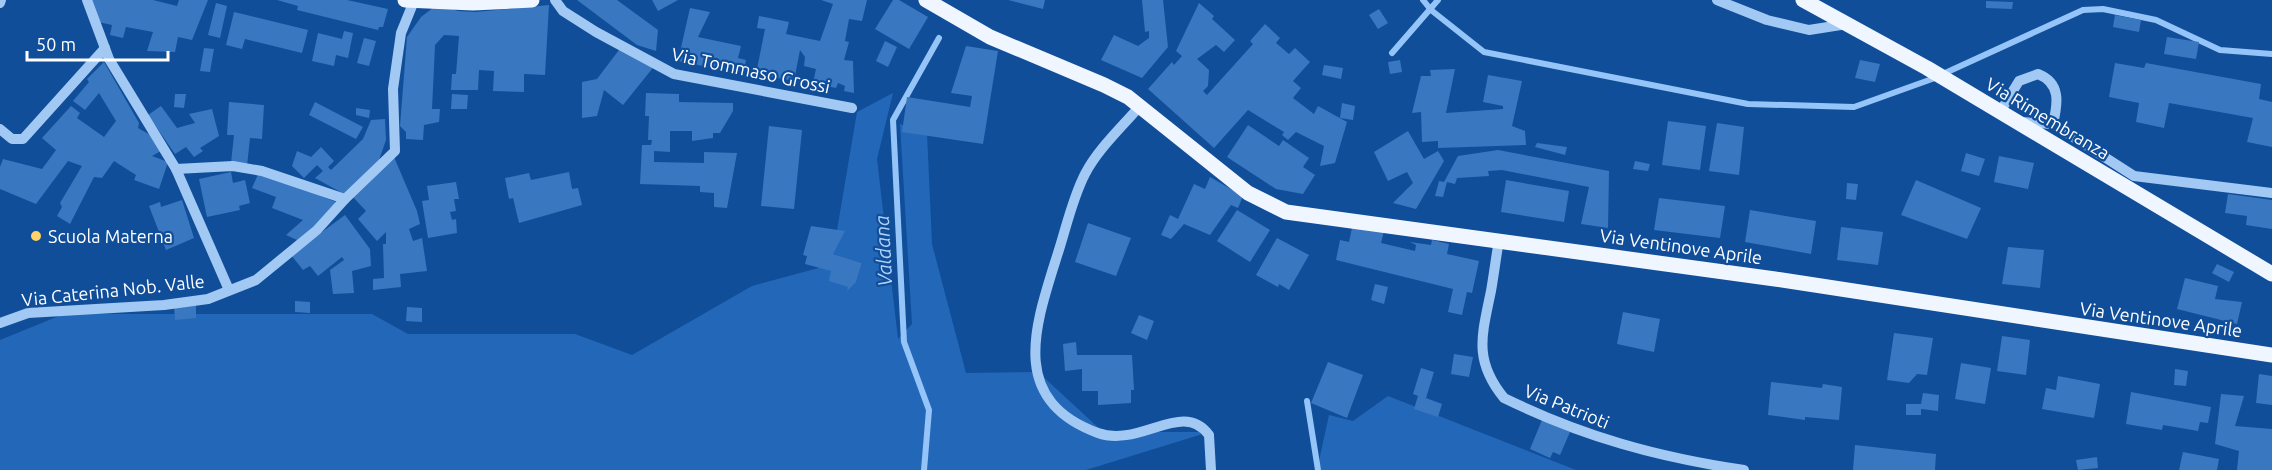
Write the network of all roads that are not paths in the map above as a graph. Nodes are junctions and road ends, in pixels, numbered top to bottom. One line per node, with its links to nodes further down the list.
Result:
1 (87, 0): 9 (street)
2 (532, 0): 7 (main road)
3 (555, 0): 11 (street, Via Tommaso Grossi)
4 (926, 0): 10 (main road, Via Ventinove Aprile)
5 (1717, 0): 8 (street)
6 (1803, 0): 8 (main road, Via Rimembranza)
7 (410, 1): 18 (street, Via Caterina Nob. Valle)
8 (1847, 24): 12 (main road, Via Rimembranza)
9 (105, 48): 15 (street); 16 (street)
10 (1139, 107): 19 (main road, Via Ventinove Aprile); 26 (street)
11 (852, 108)
12 (2000, 112): 13 (main road, Via Rimembranza); 14 (street)
13 (2015, 121): 14 (street); 20 (main road, Via Rimembranza)
14 (2053, 124): 17 (street)
15 (0, 129)
16 (176, 169): 18 (street); 21 (street)
17 (2272, 193)
18 (345, 199): 21 (street, Via Caterina Nob. Valle)
19 (1499, 240): 24 (main road, Via Ventinove Aprile); 27 (street, Via Patrioti)
20 (2272, 274)
21 (229, 290): 22 (street, Via Caterina Nob. Valle)
22 (0, 323)
23 (2272, 348): 24 (main road, Via Ventinove Aprile)
24 (2249, 351): 25 (main road, Via Ventinove Aprile)
25 (2272, 355)
26 (1211, 470)
27 (1744, 470)

